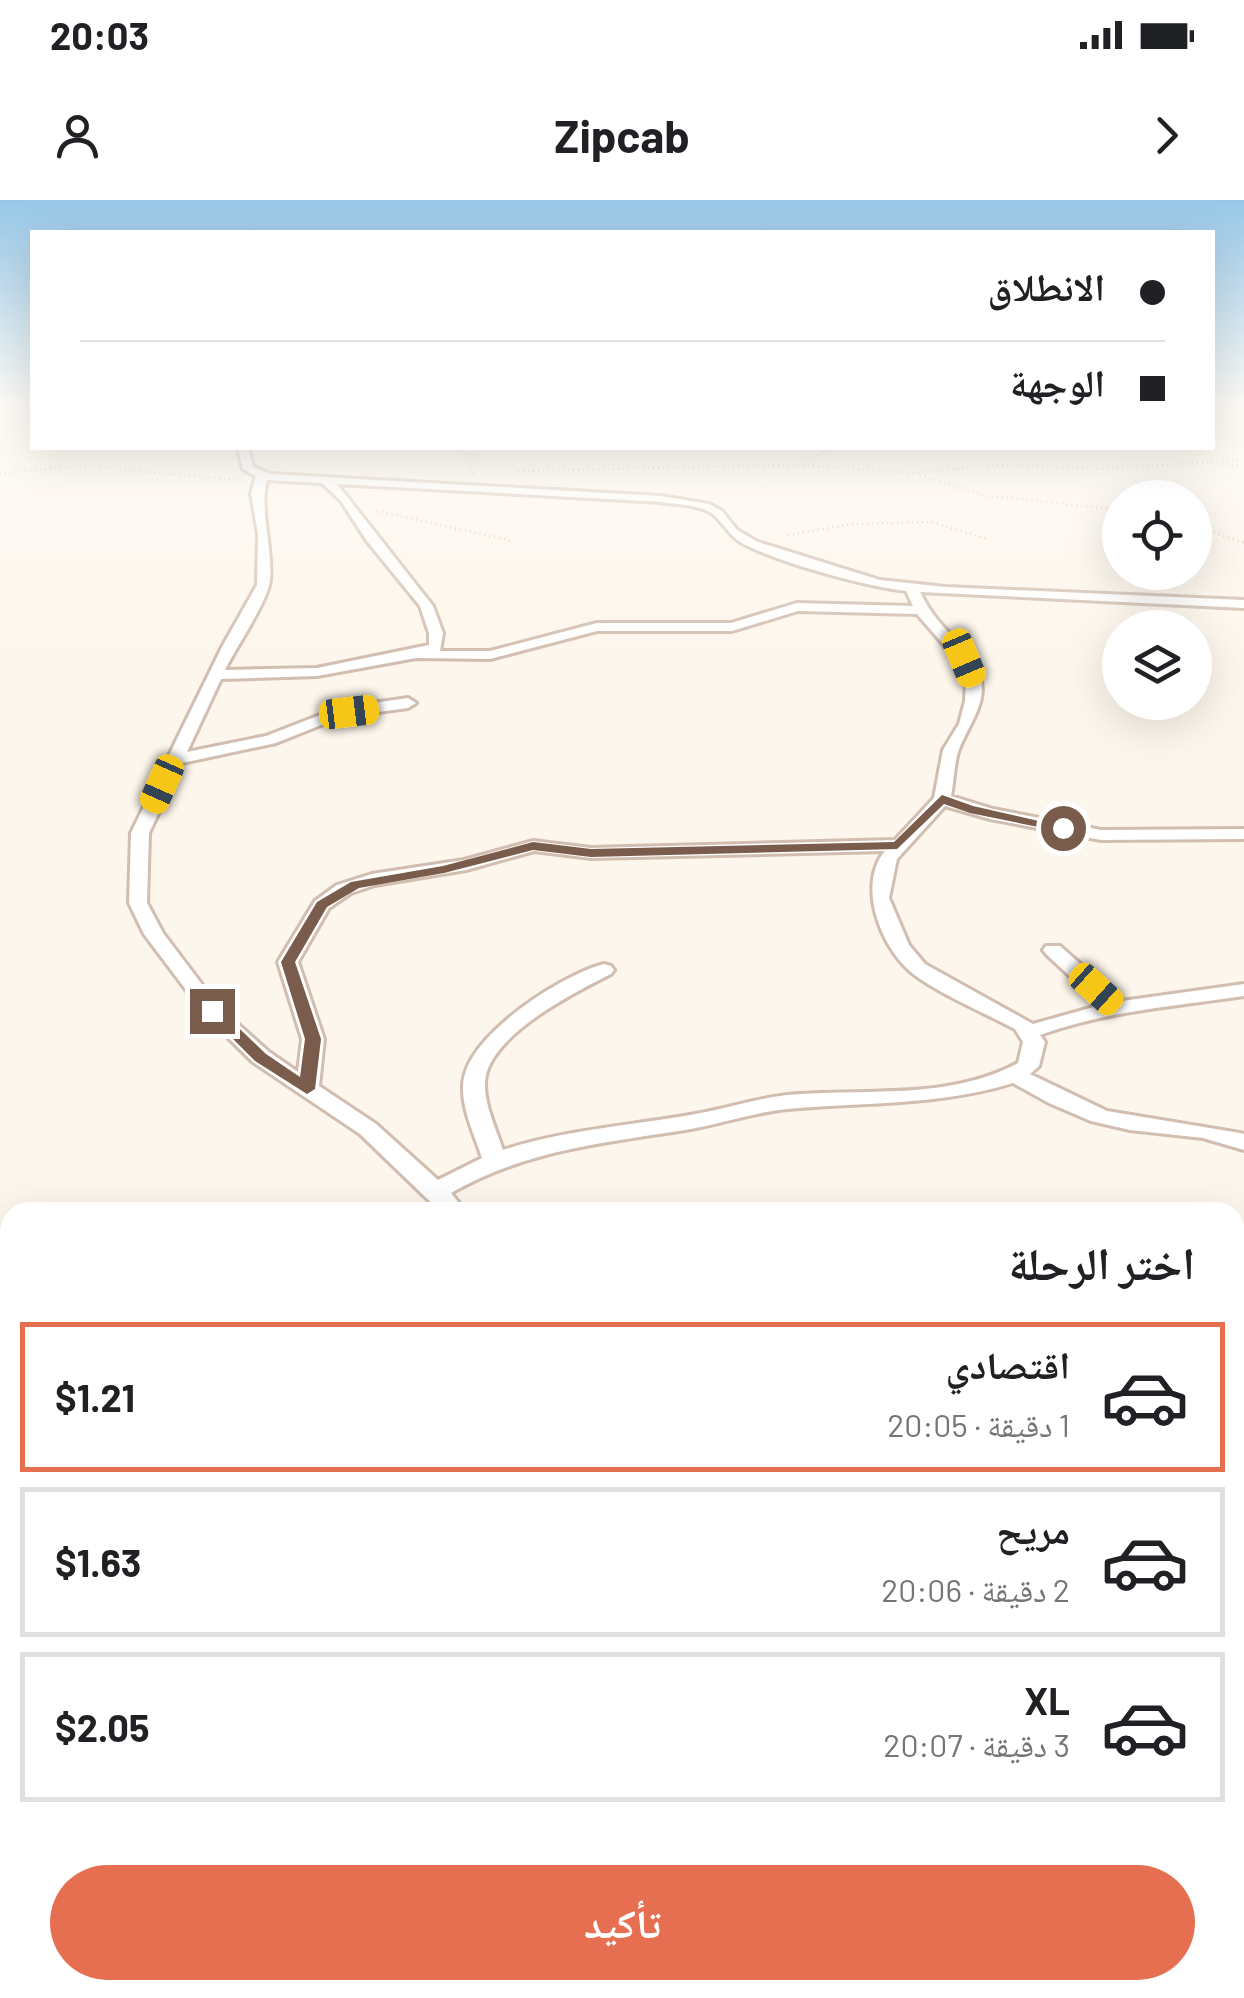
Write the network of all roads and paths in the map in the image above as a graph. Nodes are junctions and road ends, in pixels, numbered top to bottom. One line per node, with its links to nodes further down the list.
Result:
1 (256, 493): 16 (street)
2 (339, 493): 5 (street)
3 (598, 493): 8 (street)
4 (975, 493): 6 (path)
5 (354, 506): 10 (path); 15 (street)
6 (1102, 508)
7 (1212, 532): 11 (path)
8 (735, 534): 9 (path); 12 (street)
9 (988, 539)
10 (514, 541)
11 (1244, 542)
12 (911, 588): 13 (street); 14 (street)
13 (1244, 604)
14 (920, 610): 15 (street); 19 (street)
15 (418, 655): 16 (street)
16 (215, 675): 18 (street)
17 (408, 702): 18 (street)
18 (173, 760): 28 (street)
19 (942, 799): 20 (street); 21 (street)
20 (1244, 834)
21 (897, 846): 26 (street); 28 (street)
22 (1054, 950): 25 (street)
23 (604, 970): 30 (street)
24 (1244, 990): 25 (street)
25 (1118, 1008): 26 (street)
26 (1030, 1032): 27 (street)
27 (1016, 1075): 29 (street); 30 (street)
28 (307, 1089): 31 (street)
29 (1244, 1143)
30 (494, 1158): 31 (street)
31 (436, 1191): 32 (street)
32 (445, 1202)

